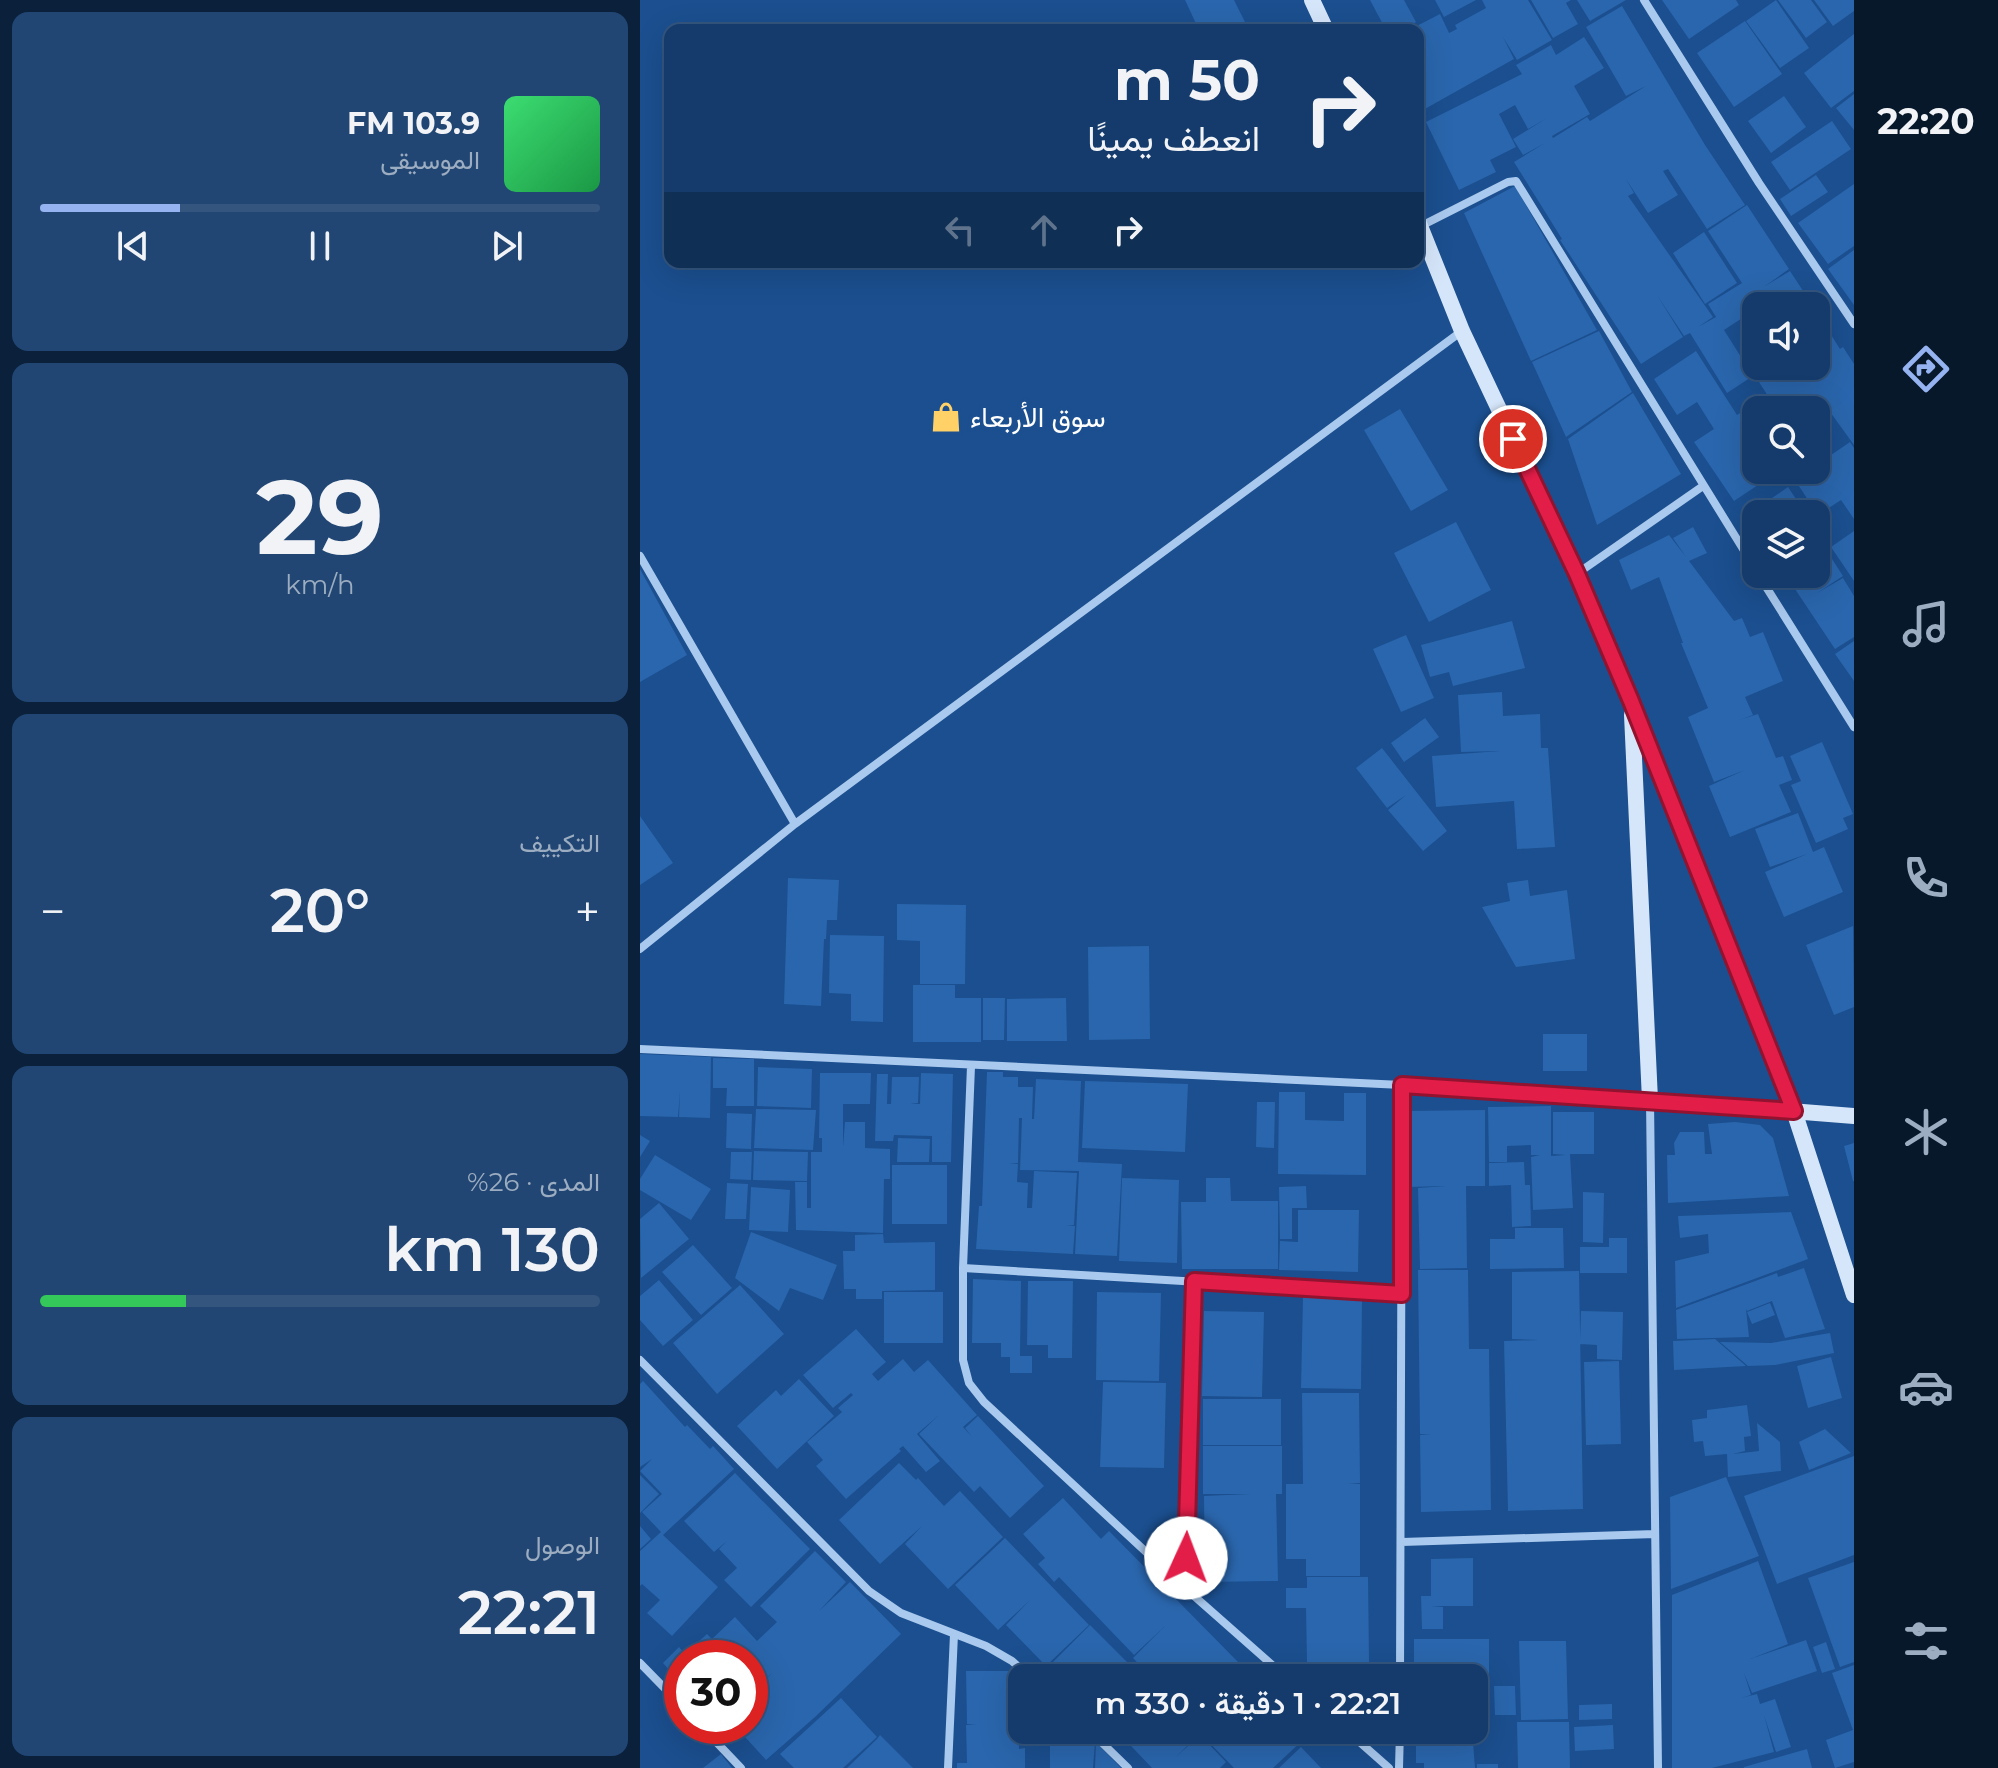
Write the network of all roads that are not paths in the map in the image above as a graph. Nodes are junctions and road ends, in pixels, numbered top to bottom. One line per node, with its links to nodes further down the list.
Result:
1 (1312, 0): 3 (street)
2 (1644, 0): 6 (street)
3 (1323, 24)
4 (1424, 222): 8 (street)
5 (1424, 236): 7 (street)
6 (1854, 324)
7 (1462, 331): 11 (street); 15 (street)
8 (1703, 486): 9 (street); 11 (street)
9 (1742, 548)
10 (640, 556): 15 (street)
11 (1577, 574): 13 (street)
12 (1767, 588): 14 (street)
13 (1631, 701): 20 (street); 21 (street)
14 (1854, 727)
15 (795, 824): 16 (street)
16 (640, 949)
17 (640, 1049): 18 (street)
18 (971, 1066): 19 (street); 23 (street)
19 (1402, 1085): 20 (street); 25 (street)
20 (1650, 1100): 21 (street); 28 (street)
21 (1794, 1111): 22 (street); 26 (street)
22 (1854, 1116)
23 (963, 1268): 24 (street); 30 (street)
24 (1194, 1281): 25 (street); 30 (street)
25 (1402, 1294): 29 (street)
26 (1854, 1295)
27 (640, 1360): 31 (street)
28 (1655, 1534): 29 (street); 46 (street)
29 (1402, 1542): 35 (street)
30 (1185, 1588): 34 (street)
31 (954, 1634): 33 (street); 42 (street)
32 (640, 1663): 36 (street)
33 (1015, 1664)
34 (1271, 1664)
35 (1400, 1664)
36 (664, 1688)
37 (718, 1744): 41 (street)
38 (1103, 1744): 43 (street)
39 (1362, 1744): 44 (street)
40 (1400, 1744): 45 (street)
41 (741, 1768)
42 (948, 1768)
43 (1128, 1768)
44 (1389, 1768)
45 (1399, 1768)
46 (1658, 1768)

